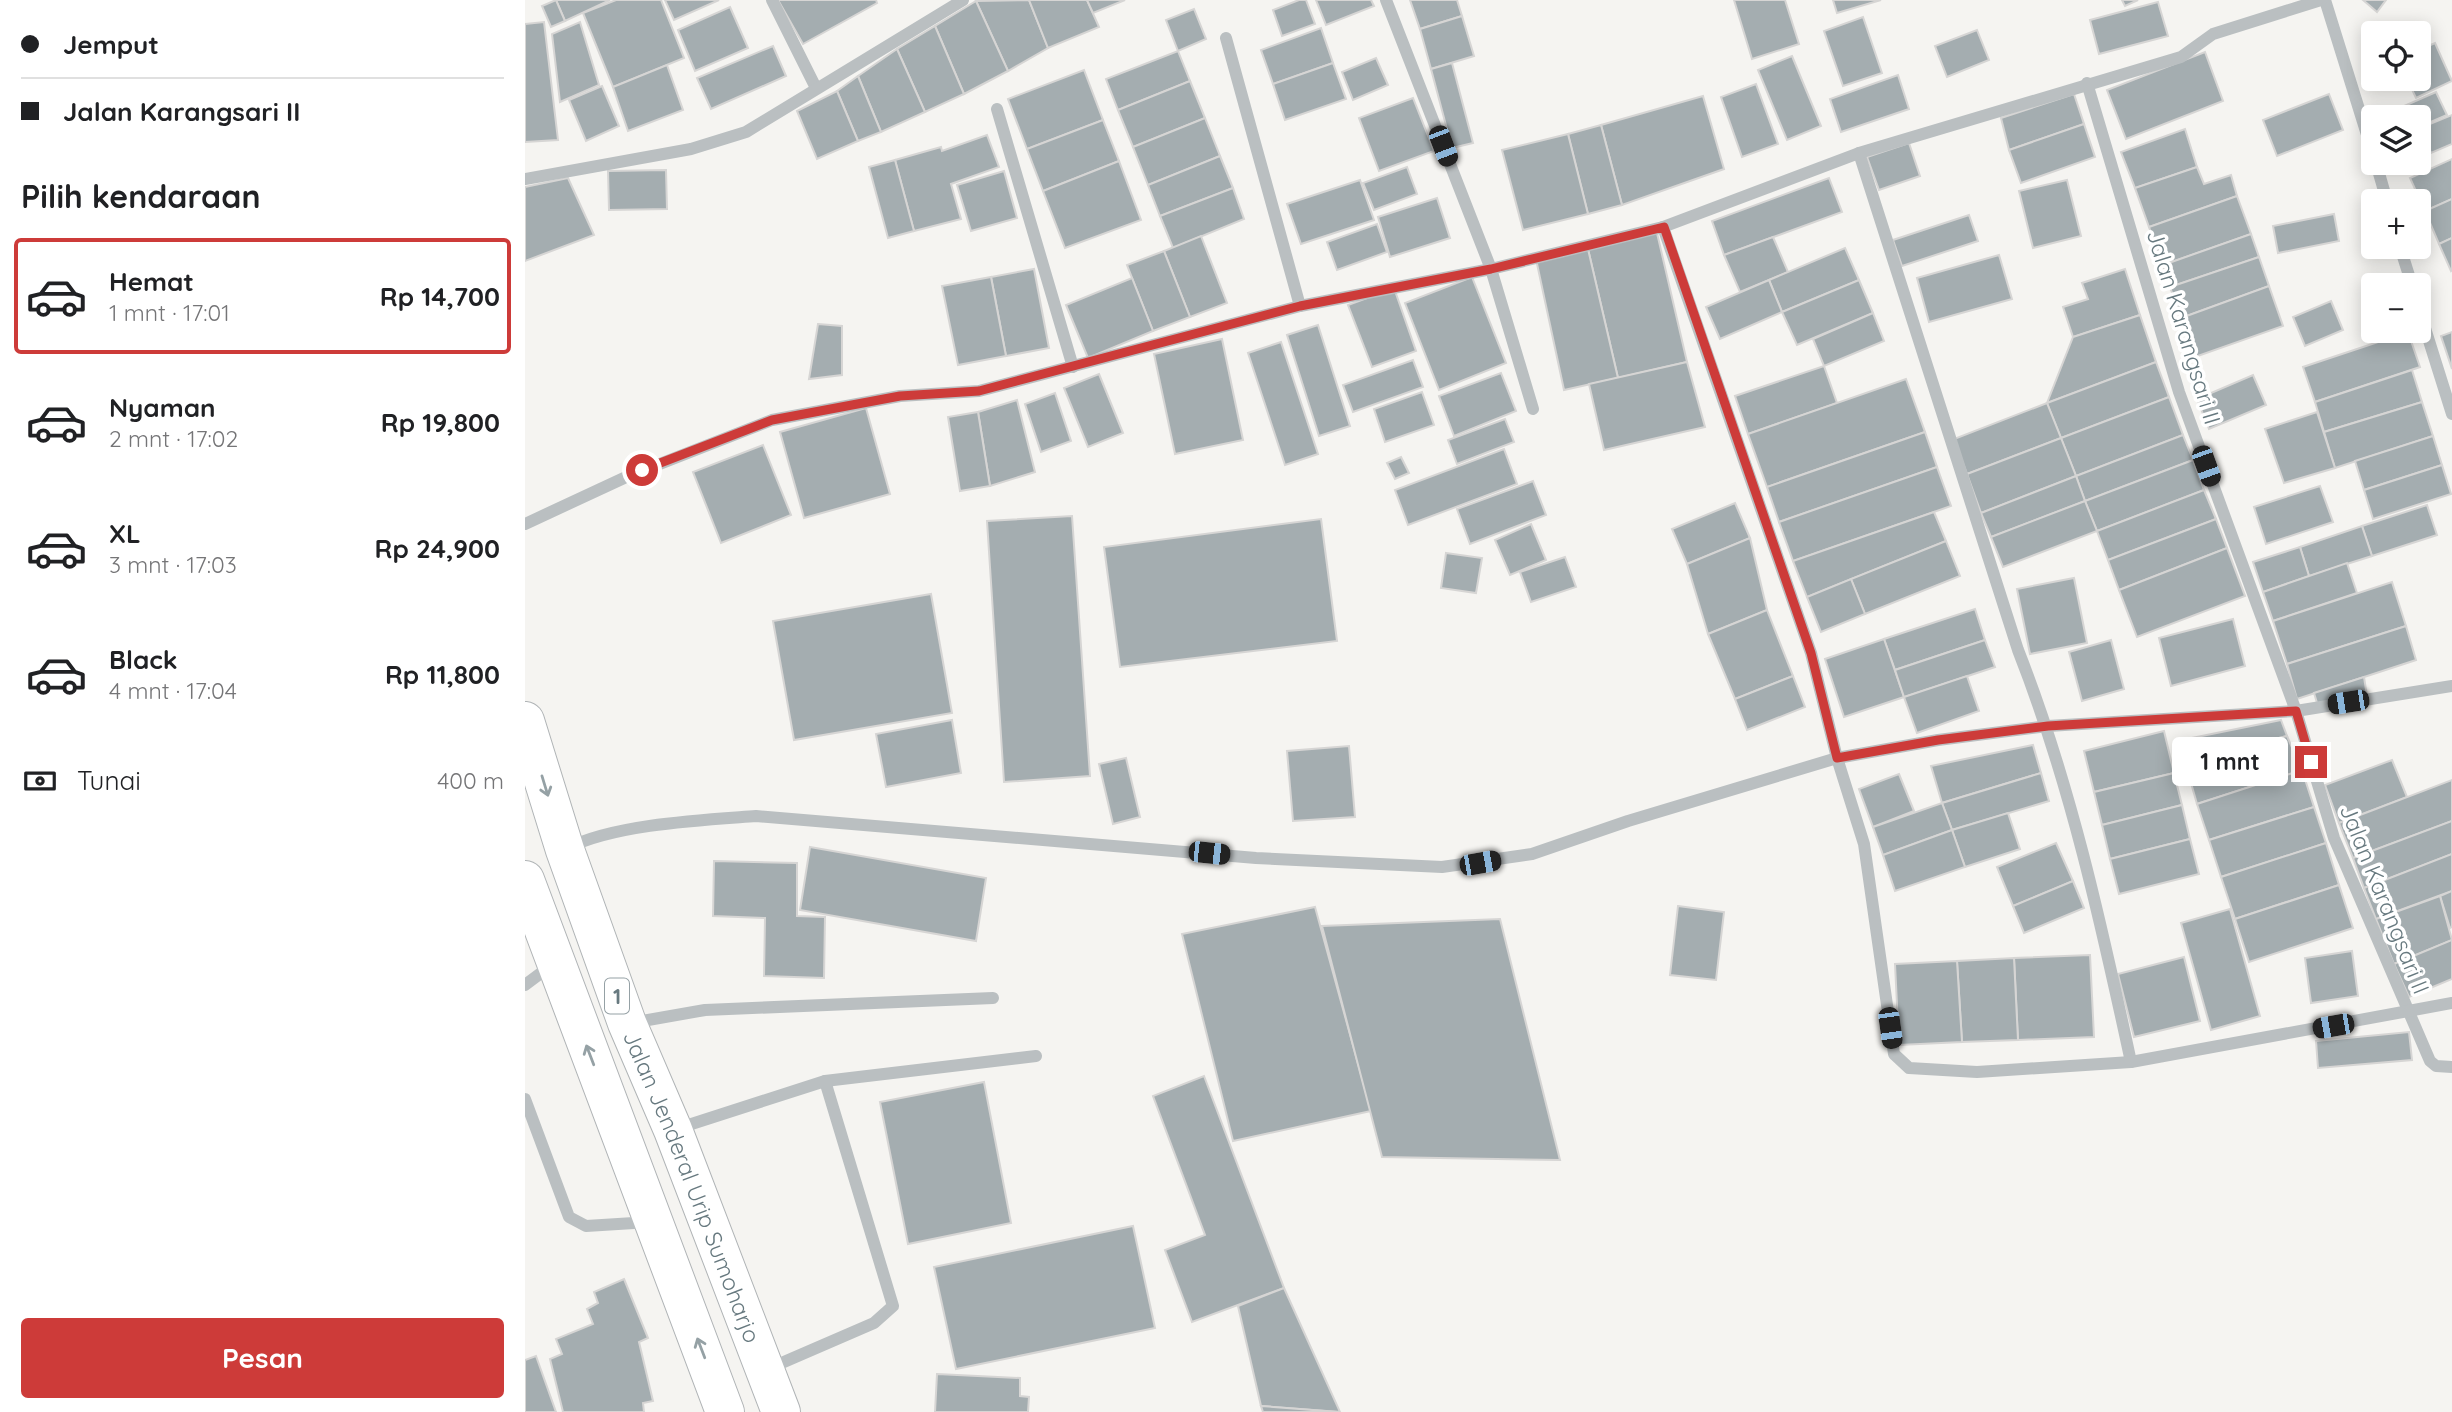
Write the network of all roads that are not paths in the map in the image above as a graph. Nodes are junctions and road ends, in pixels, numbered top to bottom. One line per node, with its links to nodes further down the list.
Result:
1 (772, 0): 7 (street)
2 (963, 0): 7 (street)
3 (1386, 0): 13 (street)
4 (2323, 0): 6 (street); 9 (street)
5 (1226, 38): 14 (street)
6 (2087, 83): 10 (street); 21 (street, Jalan Karangsari II)
7 (816, 88): 11 (street)
8 (997, 109): 16 (street)
9 (2361, 117)
10 (1859, 153): 12 (street); 23 (street)
11 (525, 179)
12 (1664, 227): 13 (street); 24 (street)
13 (1491, 269): 14 (street); 17 (street)
14 (1300, 306): 16 (street)
15 (2430, 343): 18 (street)
16 (1073, 367): 19 (street)
17 (1534, 409)
18 (2452, 414)
19 (525, 524)
20 (2452, 686): 21 (street)
21 (2296, 711): 23 (street); 31 (street, Jalan Karangsari II)
22 (525, 721): 25 (highway, Jalan Jenderal Urip Sumoharjo / 1, one-way to 25)
23 (2048, 726): 24 (street); 34 (street)
24 (1837, 758): 25 (street); 34 (street)
25 (565, 850): 32 (highway, Jalan Jenderal Urip Sumoharjo / 1)
26 (525, 880): 27 (highway, Jalan Jenderal Urip Sumoharjo / 1)
27 (555, 962): 28 (street); 39 (highway, Jalan Jenderal Urip Sumoharjo / 1, one-way to 27)
28 (525, 985)
29 (993, 998): 32 (street)
30 (2452, 1003): 31 (street)
31 (2409, 1013): 34 (street); 35 (street, Jalan Karangsari II)
32 (627, 1023): 38 (highway, Jalan Jenderal Urip Sumoharjo / 1)
33 (1035, 1056): 36 (street)
34 (2131, 1062)
35 (2452, 1067)
36 (825, 1081): 38 (street); 40 (street)
37 (525, 1099): 39 (street)
38 (673, 1130): 40 (highway, Jalan Jenderal Urip Sumoharjo / 1)
39 (654, 1222): 41 (highway, Jalan Jenderal Urip Sumoharjo / 1, one-way to 39)
40 (765, 1370): 42 (highway, Jalan Jenderal Urip Sumoharjo / 1)
41 (725, 1412)
42 (782, 1412)

